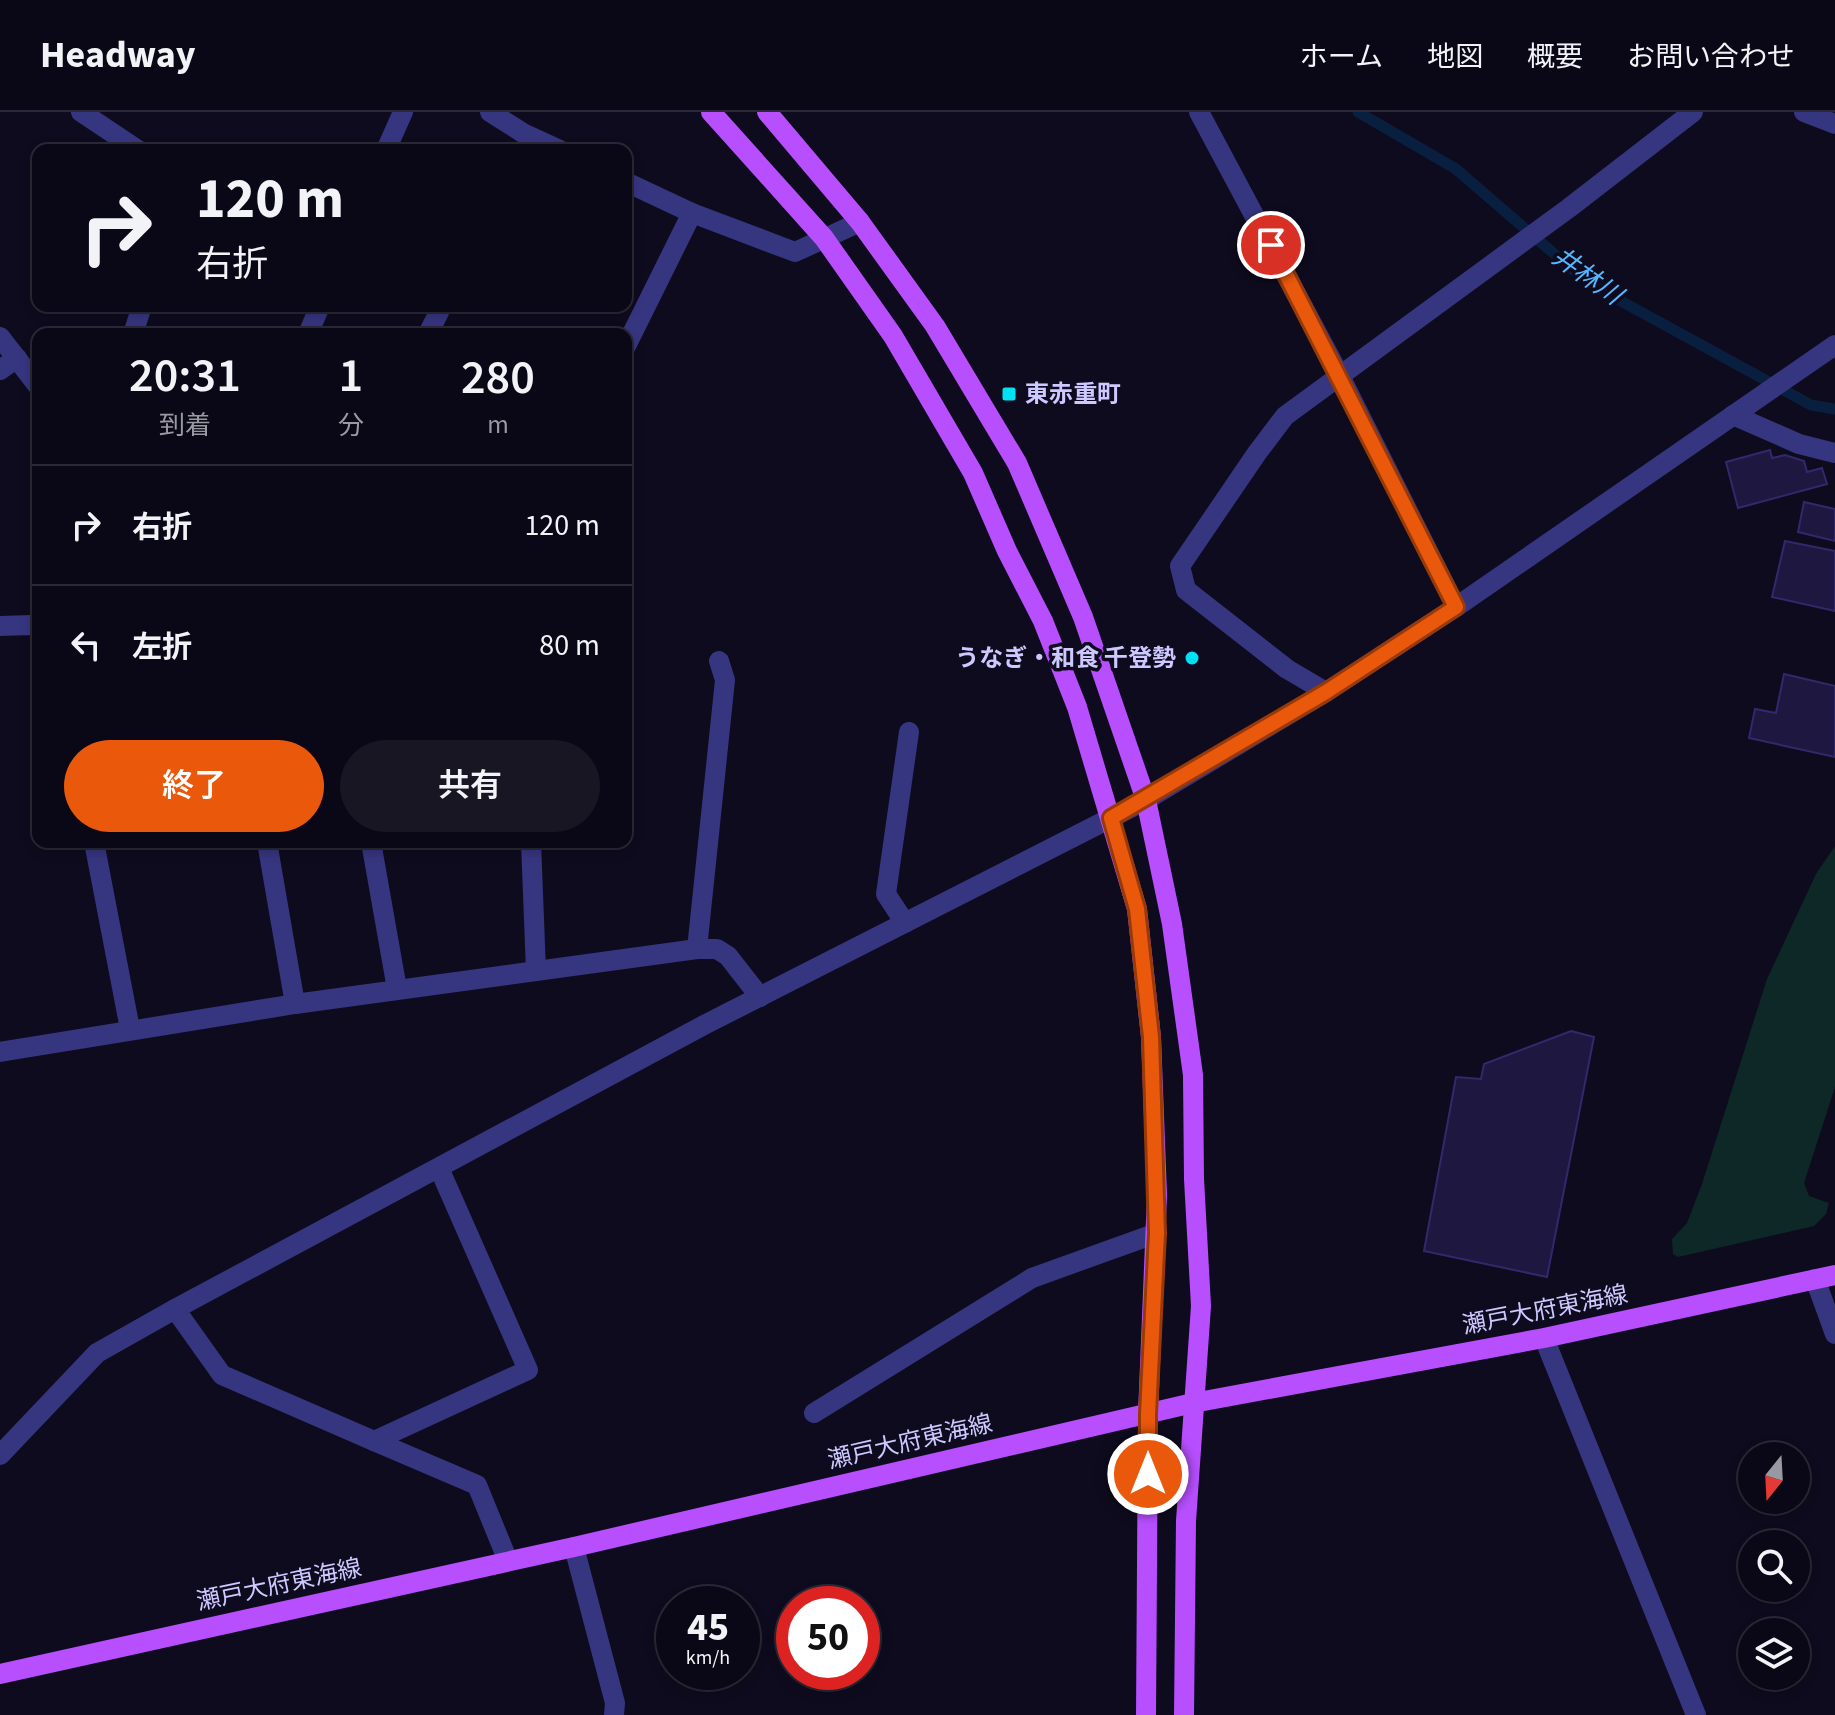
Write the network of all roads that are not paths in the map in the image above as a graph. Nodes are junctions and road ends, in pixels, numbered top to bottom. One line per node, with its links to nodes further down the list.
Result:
1 (81, 112): 11 (street)
2 (403, 112): 12 (street)
3 (490, 112): 10 (street)
4 (711, 112): 16 (main road)
5 (767, 112): 15 (main road)
6 (1199, 112): 21 (street)
7 (1693, 112): 21 (street)
8 (1804, 112): 9 (street)
9 (1835, 124)
10 (519, 141)
11 (129, 144)
12 (389, 144)
13 (632, 185): 14 (street)
14 (692, 213): 16 (street); 17 (street)
15 (860, 222): 16 (street); 31 (main road)
16 (824, 238): 32 (main road)
17 (632, 334)
18 (0, 337): 20 (street)
19 (1835, 345): 23 (street)
20 (8, 364): 22 (street)
21 (1340, 376): 25 (street); 29 (street)
22 (32, 382)
23 (1740, 410): 24 (street); 25 (street)
24 (1835, 453)
25 (1456, 607): 29 (street)
26 (32, 625): 27 (street)
27 (0, 626)
28 (719, 661): 38 (street)
29 (1326, 692): 31 (street)
30 (909, 732): 37 (street)
31 (1146, 800): 32 (street); 51 (main road)
32 (1111, 818): 37 (street); 46 (main road)
33 (95, 848): 43 (street)
34 (268, 848): 42 (street)
35 (372, 848): 40 (street)
36 (531, 848): 39 (street)
37 (905, 923): 41 (street)
38 (697, 949): 39 (street); 41 (street)
39 (536, 971): 40 (street)
40 (397, 989): 42 (street)
41 (760, 997): 45 (street)
42 (295, 1004): 43 (street)
43 (130, 1029): 44 (street)
44 (0, 1052)
45 (439, 1168): 48 (street); 54 (street)
46 (1157, 1233): 52 (street); 53 (main road)
47 (1825, 1277): 49 (street); 50 (main road, 瀬戸大府東海線)
48 (175, 1309): 54 (street); 55 (street)
49 (1835, 1334)
50 (1544, 1338): 51 (main road, 瀬戸大府東海線); 62 (street)
51 (1193, 1403): 53 (main road, 瀬戸大府東海線); 61 (main road)
52 (814, 1413)
53 (1148, 1414): 56 (main road, 瀬戸大府東海線); 60 (main road)
54 (374, 1441): 57 (street)
55 (0, 1455)
56 (574, 1547): 57 (main road, 瀬戸大府東海線); 59 (street)
57 (508, 1561): 58 (main road, 瀬戸大府東海線)
58 (0, 1674)
59 (614, 1715)
60 (1146, 1715)
61 (1184, 1715)
62 (1696, 1715)

